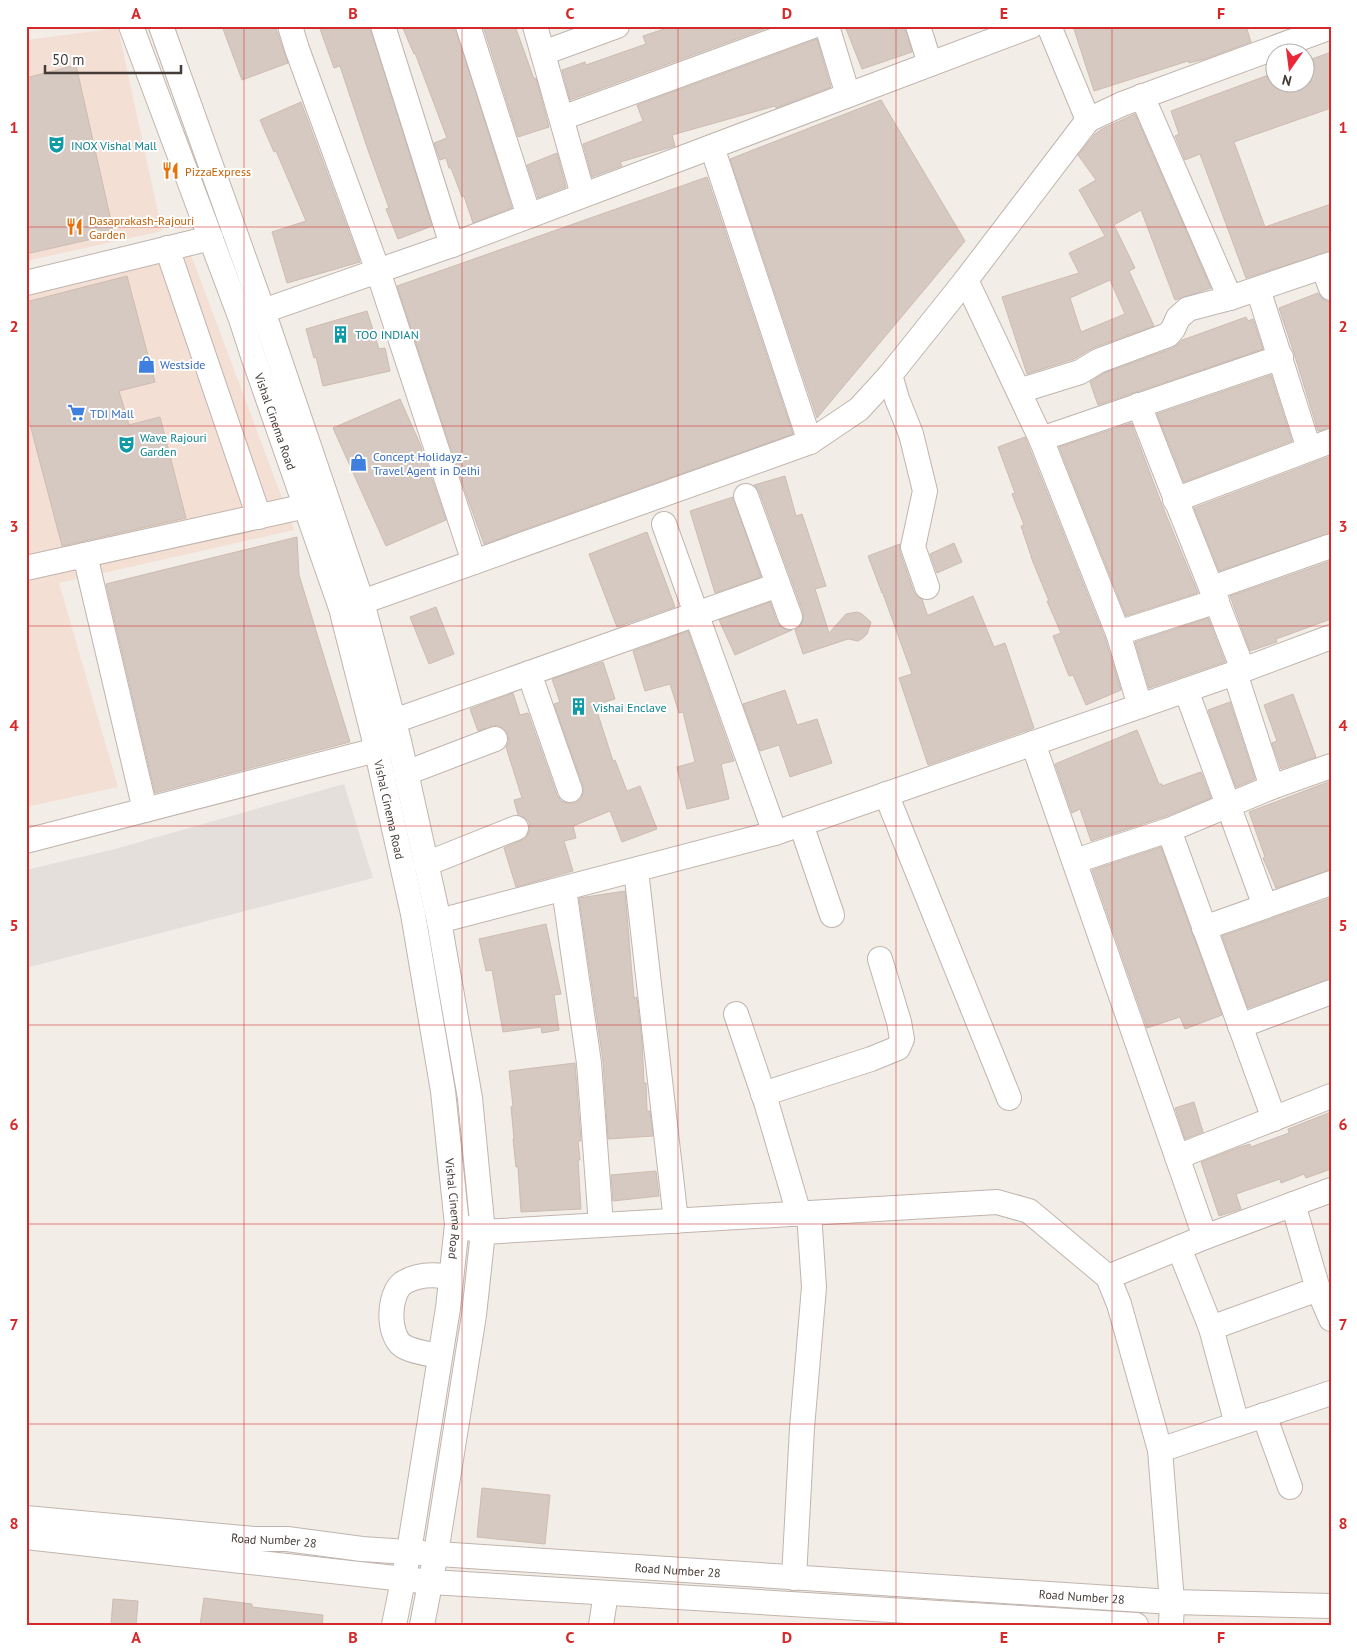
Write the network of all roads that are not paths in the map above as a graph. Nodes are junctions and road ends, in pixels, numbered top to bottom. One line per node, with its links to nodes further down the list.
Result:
1 (290, 26): 26 (street)
2 (383, 26): 24 (street)
3 (468, 26): 22 (street)
4 (536, 26): 14 (street)
5 (618, 26): 14 (street)
6 (813, 26): 18 (street)
7 (827, 26): 16 (street)
8 (918, 26): 15 (street)
9 (1030, 26): 15 (street)
10 (1049, 26): 19 (street)
11 (1331, 28): 17 (street)
12 (163, 32): 13 (street); 32 (street, Vishal Cinema Road)
13 (134, 36): 23 (street, Vishal Cinema Road)
14 (543, 53): 18 (street)
15 (930, 64): 16 (street)
16 (848, 95): 20 (street)
17 (1142, 96): 19 (street); 31 (street)
18 (562, 118): 21 (street)
19 (1088, 120): 28 (street)
20 (712, 146): 21 (street); 38 (street)
21 (583, 195): 22 (street)
22 (529, 216): 24 (street)
23 (211, 238): 25 (street); 32 (street, Vishal Cinema Road)
24 (452, 245): 26 (street)
25 (167, 248): 29 (street); 43 (street)
26 (378, 270): 32 (street); 47 (street)
27 (1328, 273): 30 (street)
28 (966, 280): 34 (street); 35 (street)
29 (26, 283)
30 (1258, 289): 31 (street); 33 (street)
31 (1230, 298): 35 (street)
32 (252, 315): 42 (street, Vishal Cinema Road); 52 (street, Vishal Cinema Road)
33 (1281, 357): 36 (street); 39 (street)
34 (890, 375): 38 (street); 50 (street)
35 (1019, 391): 37 (street)
36 (1139, 404): 37 (street); 41 (street)
37 (1041, 439): 55 (street)
38 (810, 442): 47 (street)
39 (1320, 445): 41 (street)
40 (746, 496): 49 (street)
41 (1175, 500): 51 (street)
42 (306, 506): 43 (street); 52 (street, Vishal Cinema Road)
43 (259, 516): 46 (street)
44 (664, 524): 53 (street)
45 (1331, 546): 51 (street)
46 (85, 555): 48 (street); 71 (street)
47 (474, 562): 52 (street)
48 (26, 568)
49 (778, 585): 53 (street); 54 (street)
50 (927, 587)
51 (1214, 594): 55 (street); 57 (street)
52 (351, 605): 61 (street, Vishal Cinema Road); 64 (street, Vishal Cinema Road)
53 (696, 614): 58 (street); 75 (street)
54 (790, 617)
55 (1118, 634): 60 (street)
56 (1331, 637): 57 (street)
57 (1239, 672): 59 (street); 67 (street)
58 (529, 673): 61 (street); 68 (street)
59 (1186, 690): 60 (street); 70 (street)
60 (1140, 706): 63 (street)
61 (396, 731): 64 (street); 66 (street, Vishal Cinema Road)
62 (496, 739): 66 (street)
63 (1033, 743): 69 (street); 77 (street)
64 (376, 750): 71 (street); 99 (street, Vishal Cinema Road)
65 (1331, 766): 67 (street)
66 (406, 773): 78 (street, Vishal Cinema Road)
67 (1272, 787): 70 (street)
68 (570, 790)
69 (886, 794): 72 (street); 92 (street)
70 (1228, 806): 74 (street); 82 (street)
71 (145, 810): 76 (street)
72 (801, 824): 75 (street); 83 (street)
73 (516, 828): 78 (street)
74 (1169, 830): 77 (street); 85 (street)
75 (774, 833): 79 (street)
76 (26, 841)
77 (1075, 861): 94 (street)
78 (426, 864): 84 (street, Vishal Cinema Road)
79 (636, 870): 81 (street); 98 (street)
80 (1331, 883): 82 (street)
81 (564, 889): 84 (street); 100 (street)
82 (1265, 906): 85 (street)
83 (832, 916)
84 (439, 920): 101 (street, Vishal Cinema Road)
85 (1204, 928): 89 (street)
86 (880, 959): 90 (street)
87 (1330, 995): 89 (street)
88 (736, 1014): 90 (street)
89 (1240, 1026): 93 (street)
90 (763, 1094): 97 (street)
91 (1331, 1096): 93 (street)
92 (1009, 1098)
93 (1274, 1119): 94 (street)
94 (1177, 1157): 102 (street)
95 (1331, 1190): 96 (street)
96 (1292, 1204): 102 (street); 106 (street)
97 (804, 1213): 98 (street); 105 (street); 119 (street)
98 (676, 1221): 100 (street)
99 (457, 1225): 101 (street); 104 (street, Vishal Cinema Road)
100 (601, 1225): 101 (street)
101 (483, 1232): 118 (street, Vishal Cinema Road)
102 (1205, 1237): 103 (street)
103 (1179, 1248): 105 (street); 108 (street)
104 (451, 1277): 109 (street, Vishal Cinema Road); 109 (street)
105 (1108, 1277): 113 (street)
106 (1318, 1289): 107 (street); 108 (street)
107 (1331, 1319)
108 (1212, 1328): 112 (street)
109 (440, 1356): 117 (street, Vishal Cinema Road)
110 (1331, 1393): 111 (street)
111 (1264, 1415): 112 (street); 114 (street)
112 (1237, 1424): 113 (street)
113 (1160, 1450): 125 (street)
114 (1290, 1487)
115 (26, 1518): 117 (street, Road Number 28)
116 (26, 1537): 120 (street, Road Number 28)
117 (409, 1551): 118 (street, Road Number 28); 120 (street, Vishal Cinema Road)
118 (436, 1553): 119 (street, Road Number 28); 121 (street, Vishal Cinema Road)
119 (794, 1578): 122 (street, Road Number 28)
120 (404, 1579): 121 (street, Road Number 28); 128 (street, Vishal Cinema Road)
121 (430, 1582): 123 (street, Road Number 28); 129 (street, Vishal Cinema Road)
122 (957, 1588): 125 (street, Road Number 28); 127 (street)
123 (606, 1592): 127 (street, Road Number 28); 130 (street)
124 (1331, 1606): 126 (street, Road Number 28)
125 (1172, 1613): 126 (street, Road Number 28)
126 (1306, 1615)
127 (955, 1619): 131 (street, Road Number 28)
128 (394, 1625)
129 (422, 1625)
130 (601, 1625)
131 (1136, 1625)

